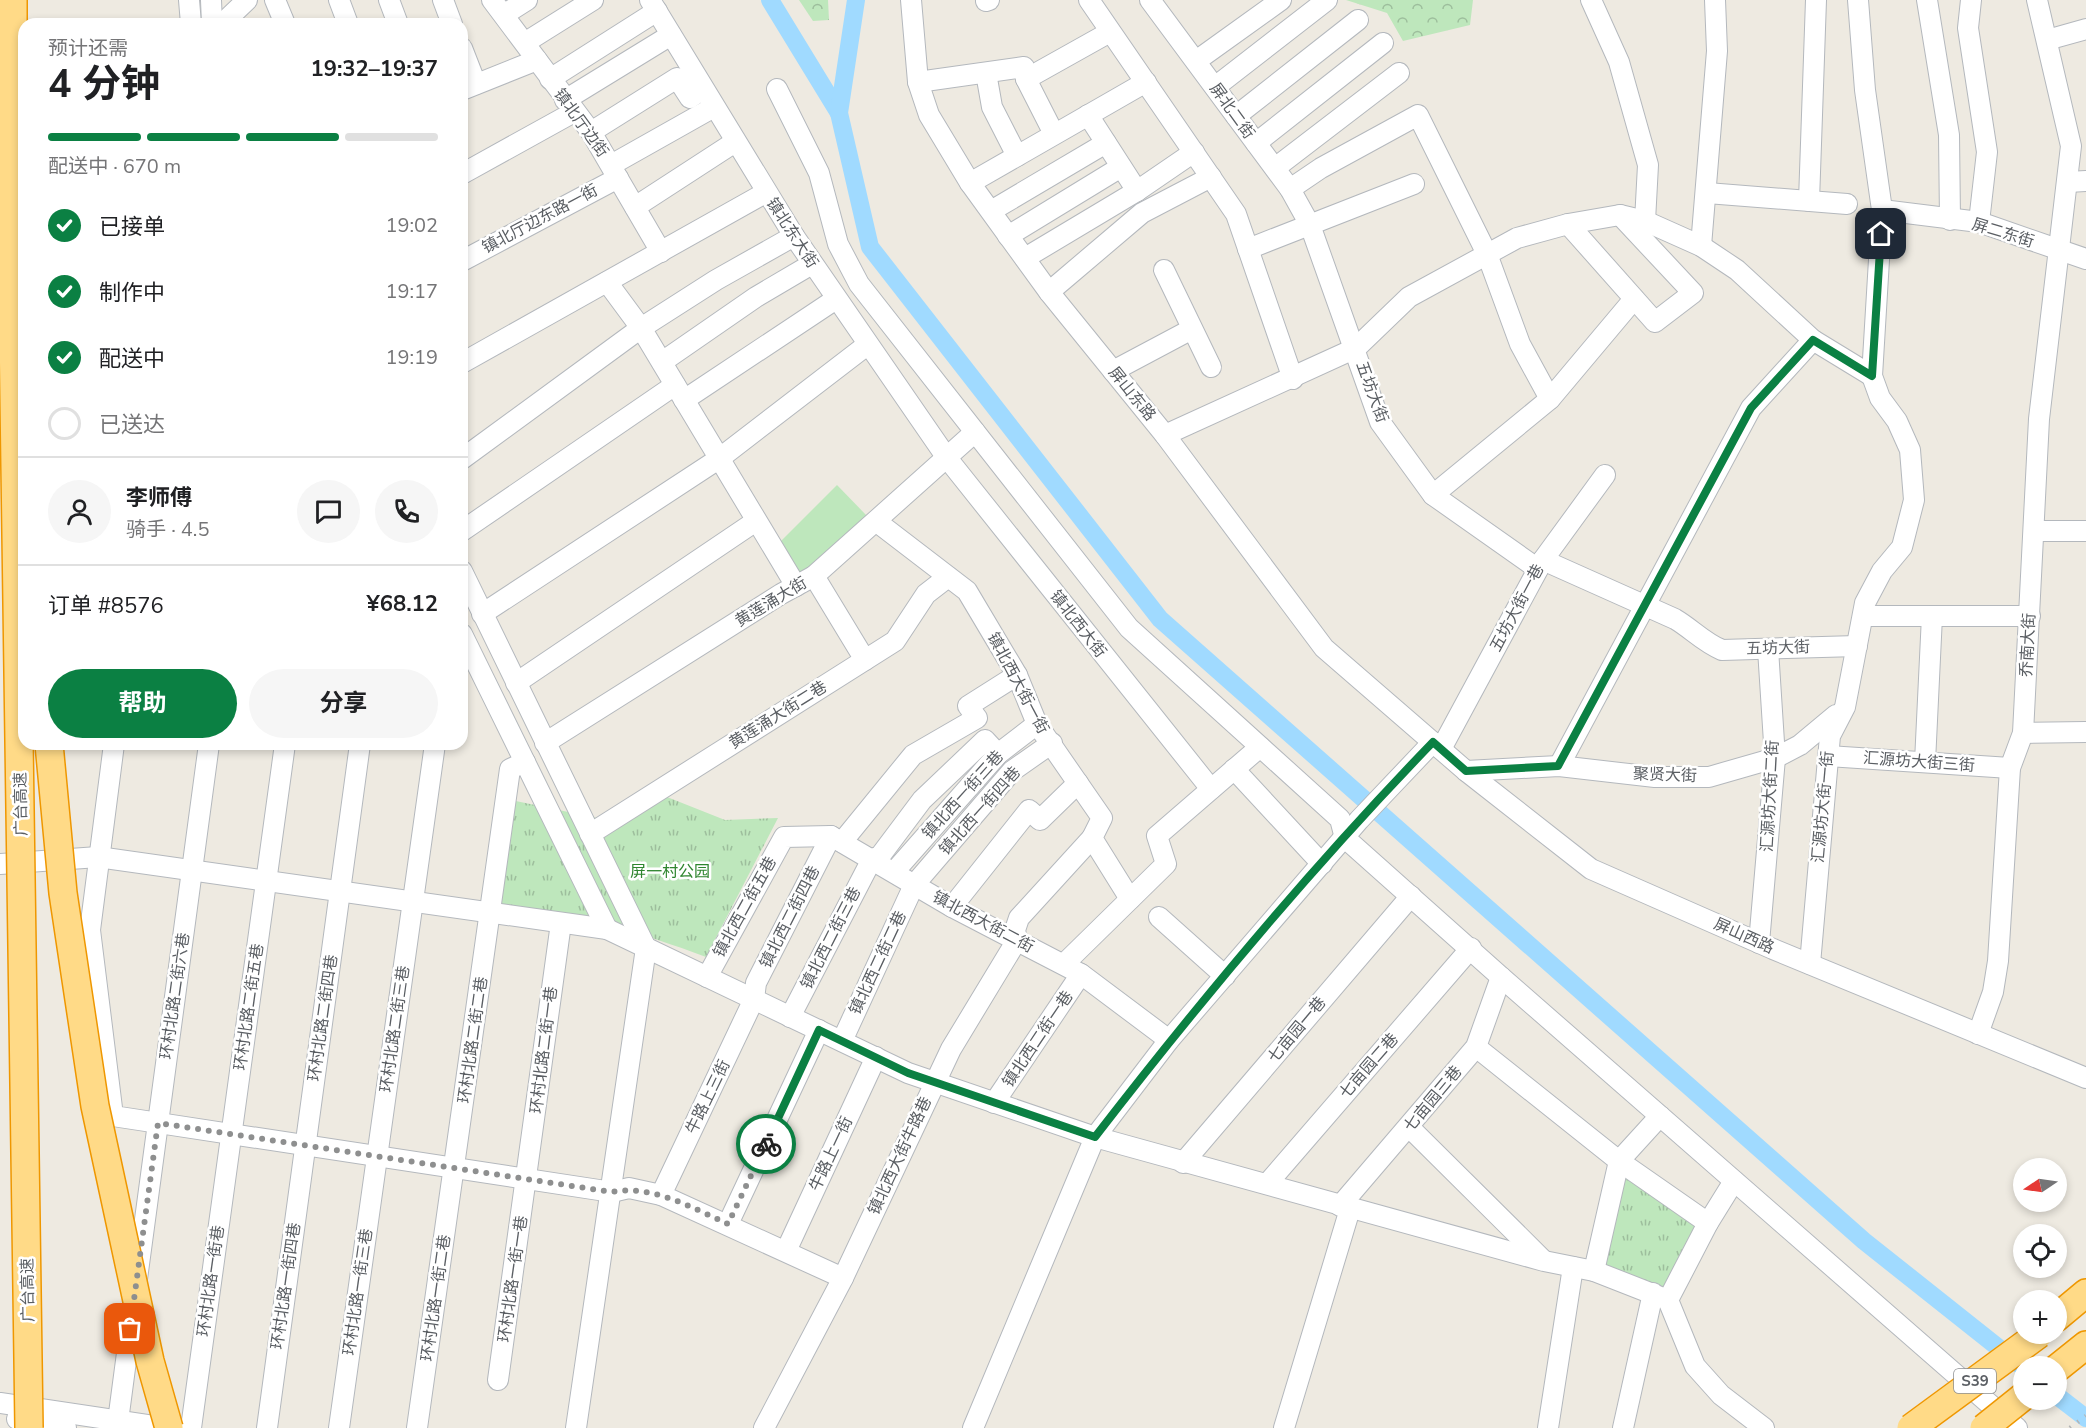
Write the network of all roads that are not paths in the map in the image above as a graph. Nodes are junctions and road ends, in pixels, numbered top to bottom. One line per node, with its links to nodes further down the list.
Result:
1 (13, 0): 102 (highway, 广台高速, bridge)
2 (189, 0): 25 (street)
3 (211, 0): 26 (street)
4 (247, 0): 27 (street)
5 (275, 0): 28 (street)
6 (339, 0): 29 (street)
7 (389, 0): 30 (street)
8 (443, 0): 31 (street)
9 (526, 0): 24 (street)
10 (592, 0): 37 (street)
11 (911, 0): 45 (street, 屏山东路)
12 (1089, 0): 34 (street)
13 (1150, 0): 40 (street, 屏北二街)
14 (1281, 0): 40 (street)
15 (1327, 0): 48 (street)
16 (1591, 0): 82 (street)
17 (1715, 0): 74 (street)
18 (1816, 0): 75 (street)
19 (1858, 0): 78 (street, 汇源坊大街一街)
20 (1927, 0): 81 (street)
21 (1971, 0): 83 (street)
22 (2037, 0): 36 (street, 乔南大街)
23 (653, 6): 35 (street, 镇北东大街); 43 (street)
24 (498, 7): 37 (street, 镇北厅边街)
25 (190, 18)
26 (212, 18)
27 (228, 18)
28 (282, 18)
29 (346, 18)
30 (396, 18)
31 (450, 18)
32 (1358, 20): 54 (street)
33 (2086, 29): 36 (street)
34 (1110, 32): 44 (street); 46 (street)
35 (671, 35): 50 (street, 镇北东大街); 51 (street)
36 (2047, 40): 60 (street, 乔南大街)
37 (526, 42): 39 (street, 镇北厅边街)
38 (1383, 43): 59 (street)
39 (537, 60): 43 (street, 镇北厅边街); 47 (street)
40 (1196, 61): 48 (street, 屏北二街)
41 (986, 73): 44 (street); 45 (street); 62 (street)
42 (1399, 73): 64 (street)
43 (550, 79): 51 (street, 镇北厅边街)
44 (1026, 79): 56 (street)
45 (918, 82): 69 (street, 屏山东路)
46 (1146, 82): 53 (street); 61 (street)
47 (469, 87)
48 (1215, 87): 54 (street, 屏北二街)
49 (777, 88): 119 (street)
50 (703, 89): 52 (street, 镇北东大街); 55 (street)
51 (569, 106): 55 (street, 镇北厅边街); 65 (street)
52 (714, 107): 57 (street, 镇北东大街); 66 (street, 镇北厅边东路一街)
53 (1088, 115): 56 (street); 58 (street)
54 (1236, 116): 59 (street, 屏北二街)
55 (591, 132): 66 (street, 镇北厅边街)
56 (1054, 134): 62 (street)
57 (735, 142): 73 (street, 镇北东大街); 77 (street)
58 (1106, 143): 63 (street); 79 (street)
59 (1256, 143): 64 (street, 屏北二街)
60 (2078, 145): 68 (street, 乔南大街)
61 (1194, 152): 67 (street); 72 (street)
62 (1017, 156): 69 (street)
63 (1121, 166): 72 (street); 86 (street)
64 (1275, 168): 71 (street, 屏北二街)
65 (468, 170)
66 (615, 171): 77 (street, 镇北厅边街); 93 (street, 镇北厅边东路一街)
67 (1211, 177): 89 (street); 99 (street)
68 (2077, 181): 91 (street, 乔南大街)
69 (970, 183): 79 (street, 屏山东路)
70 (1414, 184): 85 (street)
71 (1290, 189): 85 (street, 屏北二街); 92 (street)
72 (1137, 191): 94 (street)
73 (765, 193): 87 (street, 镇北东大街); 90 (street)
74 (1707, 193): 75 (street); 88 (street)
75 (1809, 201): 76 (street)
76 (1847, 204)
77 (635, 207): 90 (street, 镇北厅边街)
78 (1882, 210): 81 (street, 屏二东街); 112 (street, 汇源坊大街一街)
79 (991, 211): 86 (street, 屏山东路)
80 (1620, 215): 82 (street); 84 (street); 101 (street)
81 (1950, 220): 83 (street, 屏二东街)
82 (1645, 221): 88 (street)
83 (1979, 222): 91 (street, 屏二东街)
84 (1569, 224): 92 (street); 101 (street)
85 (1310, 225): 89 (street); 107 (street, 五坊大街)
86 (1008, 236): 94 (street, 屏山东路)
87 (794, 237): 96 (street, 镇北东大街); 103 (street)
88 (1701, 246): 105 (street)
89 (1248, 249): 113 (street)
90 (661, 252): 98 (street)
91 (2061, 252): 95 (street, 屏二东街); 129 (street, 乔南大街)
92 (1487, 254): 107 (street); 116 (street)
93 (468, 257)
94 (1025, 258): 99 (street, 屏山东路)
95 (2086, 259)
96 (812, 264): 100 (street, 镇北东大街); 109 (street)
97 (1164, 270): 104 (street)
98 (608, 282): 103 (street); 108 (street)
99 (1049, 292): 111 (street, 屏山东路)
100 (836, 299): 106 (street, 镇北东大街); 115 (street)
101 (1634, 299): 116 (street)
102 (13, 328): 114 (highway, bridge); 143 (highway, 广台高速, bridge)
103 (641, 328): 109 (street); 121 (street)
104 (1192, 329): 110 (street); 111 (street)
105 (1813, 340): 112 (street); 136 (street)
106 (867, 345): 122 (street); 123 (street, 镇北东大街)
107 (1356, 348): 113 (street); 125 (street, 五坊大街)
108 (468, 360)
109 (662, 362): 115 (street)
110 (1211, 367)
111 (1113, 371): 120 (street, 屏山东路)
112 (1872, 376): 138 (street, 汇源坊大街一街)
113 (1293, 378): 120 (street)
114 (18, 388)
115 (680, 392): 122 (street); 128 (street)
116 (1550, 399): 125 (street)
117 (0, 414): 118 (street)
118 (18, 416)
119 (975, 432): 123 (street, 黄莲涌大街); 155 (street)
120 (1165, 435): 154 (street, 屏山东路)
121 (468, 455)
122 (720, 458): 126 (street); 137 (street)
123 (947, 458): 127 (street, 黄莲涌大街); 173 (street, 镇北西大街)
124 (1605, 475): 131 (street, 五坊大街一巷)
125 (1433, 495): 131 (street, 五坊大街)
126 (756, 521): 135 (street); 147 (street)
127 (877, 522): 132 (street, 黄莲涌大街); 133 (street, 镇北西大街一街)
128 (468, 527)
129 (2034, 531): 130 (street); 140 (street, 乔南大街)
130 (2086, 531)
131 (1540, 564): 136 (street, 五坊大街); 154 (street, 五坊大街一巷)
132 (814, 576): 135 (street, 黄莲涌大街); 145 (street)
133 (948, 578): 145 (street, 黄莲涌大街二巷); 146 (street, 镇北西大街一街)
134 (468, 584): 137 (street)
135 (796, 586): 152 (street, 黄莲涌大街)
136 (1644, 607): 142 (street, 五坊大街); 168 (street)
137 (482, 614): 147 (street)
138 (1863, 616): 139 (street); 141 (street, 汇源坊大街一街)
139 (1932, 616): 140 (street); 167 (street)
140 (2030, 616): 151 (street, 乔南大街)
141 (1857, 645): 142 (street, 五坊大街); 148 (street, 汇源坊大街一街)
142 (1768, 648): 165 (street, 汇源坊大街二街)
143 (18, 650)
144 (468, 655): 166 (street)
145 (865, 660): 174 (street, 黄莲涌大街二巷)
146 (1017, 675): 149 (street, 镇北西大街一街); 177 (street, 镇北西二街四巷)
147 (516, 683): 152 (street)
148 (1845, 707): 164 (street, 汇源坊大街一街); 165 (street, 聚贤大街)
149 (1037, 724): 153 (street, 镇北西大街一街); 163 (street, 镇北西一街三巷)
150 (2086, 732): 151 (street)
151 (2023, 733): 169 (street, 乔南大街)
152 (545, 743): 174 (street)
153 (1052, 743): 172 (street, 镇北西大街一街); 185 (street, 镇北西一街四巷)
154 (1437, 746): 171 (street, 屏山西路); 176 (street, 五坊大街一巷)
155 (1260, 747): 170 (street); 176 (street)
156 (20, 750): 240 (highway, 广台高速, bridge)
157 (50, 750): 254 (highway, bridge)
158 (113, 750): 178 (street)
159 (208, 750): 182 (street, 环村北路二街六巷)
160 (284, 750): 184 (street, 环村北路二街五巷)
161 (359, 750): 186 (street, 环村北路二街四巷)
162 (434, 750): 189 (street, 环村北路二街三巷)
163 (998, 754): 179 (street, 镇北西二街三巷); 183 (street, 镇北西一街三巷)
164 (1828, 756): 167 (street, 汇源坊大街三街); 200 (street, 汇源坊大街一街)
165 (1775, 758): 168 (street, 聚贤大街); 196 (street, 汇源坊大街二街)
166 (525, 762): 191 (street, 环村北路二街二巷); 194 (street)
167 (1924, 762): 169 (street, 汇源坊大街三街)
168 (1558, 766): 171 (street, 聚贤大街)
169 (2010, 768): 208 (street, 乔南大街)
170 (1234, 769): 173 (street); 181 (street)
171 (1466, 771): 196 (street, 屏山西路)
172 (1078, 783): 175 (street, 镇北西大街一街); 190 (street)
173 (1211, 789): 188 (street)
174 (590, 834): 197 (street)
175 (1092, 838): 188 (street); 195 (street, 镇北西大街牛路巷)
176 (1345, 838): 181 (street, 五坊大街一巷); 187 (street)
177 (836, 839): 179 (street, 镇北西大街二街); 203 (street, 镇北西二街五巷); 205 (street, 镇北西二街四巷)
178 (98, 857): 180 (street); 182 (street); 217 (street)
179 (872, 859): 183 (street, 镇北西大街二街); 206 (street, 镇北西二街三巷)
180 (0, 864)
181 (1322, 864): 202 (street, 五坊大街一巷)
182 (192, 870): 184 (street); 217 (street, 环村北路二街六巷)
183 (894, 872): 185 (street, 镇北西大街二街)
184 (266, 881): 186 (street); 219 (street, 环村北路二街五巷)
185 (914, 885): 190 (street, 镇北西大街二街); 210 (street, 镇北西二街二巷)
186 (340, 891): 189 (street); 221 (street, 环村北路二街四巷)
187 (1411, 896): 198 (street); 224 (street, 七亩园一巷)
188 (1130, 899): 199 (street)
189 (413, 902): 191 (street); 222 (street, 环村北路二街三巷)
190 (952, 907): 195 (street, 镇北西大街二街)
191 (490, 913): 193 (street); 225 (street, 环村北路二街二巷)
192 (1159, 917): 202 (street)
193 (561, 922): 194 (street); 226 (street, 环村北路二街一巷)
194 (607, 929): 197 (street)
195 (1017, 940): 199 (street, 镇北西大街二街); 214 (street, 镇北西大街牛路巷)
196 (1759, 943): 200 (street, 屏山西路)
197 (646, 948): 203 (street); 229 (street)
198 (1471, 948): 204 (street); 228 (street, 七亩园二巷)
199 (1064, 964): 201 (street, 镇北西大街二街)
200 (1810, 964): 208 (street, 屏山西路)
201 (1081, 974): 209 (street, 镇北西大街二街); 215 (street, 镇北西二街一巷)
202 (1225, 976): 209 (street, 五坊大街一巷)
203 (707, 977): 205 (street)
204 (1501, 977): 211 (street, 七亩园三巷); 216 (street)
205 (754, 999): 206 (street); 230 (street, 牛路上三街)
206 (790, 1017): 207 (street)
207 (819, 1030): 210 (street); 233 (street)
208 (1978, 1034): 213 (street, 屏山西路)
209 (1169, 1040): 220 (street, 五坊大街一巷)
210 (842, 1041): 212 (street)
211 (1476, 1047): 218 (street, 七亩园三巷); 223 (street)
212 (876, 1058): 214 (street); 234 (street, 牛路上一街)
213 (2086, 1078)
214 (935, 1082): 215 (street); 238 (street, 镇北西大街牛路巷)
215 (994, 1103): 220 (street)
216 (1660, 1116): 223 (street); 227 (street)
217 (158, 1123): 219 (street); 250 (street, 环村北路二街六巷)
218 (1409, 1127): 231 (street, 七亩园三巷); 235 (street)
219 (231, 1134): 221 (street); 255 (street, 环村北路一街巷)
220 (1095, 1137): 224 (street); 261 (street, 五坊大街一巷)
221 (305, 1145): 222 (street); 256 (street, 环村北路一街四巷)
222 (378, 1155): 225 (street); 257 (street, 环村北路一街三巷)
223 (1619, 1161): 232 (street); 237 (street)
224 (1183, 1163): 228 (street)
225 (455, 1167): 226 (street); 258 (street, 环村北路一街二巷)
226 (527, 1178): 229 (street); 246 (street, 环村北路一街一巷)
227 (1734, 1181): 232 (street); 268 (street)
228 (1267, 1184): 231 (street)
229 (612, 1192): 230 (street); 259 (street)
230 (661, 1195): 233 (street)
231 (1345, 1208): 235 (street); 262 (street)
232 (1708, 1223): 241 (street)
233 (728, 1224): 234 (street)
234 (786, 1251): 238 (street)
235 (1544, 1261): 236 (street)
236 (1573, 1267): 237 (street); 263 (street)
237 (1594, 1271): 241 (street)
238 (843, 1278): 260 (street, 镇北西大街牛路巷)
239 (2086, 1293): 242 (highway)
240 (28, 1294): 251 (highway, 广台高速, bridge); 252 (highway, bridge)
241 (1660, 1296): 264 (street); 265 (street)
242 (2067, 1309)
243 (2025, 1344): 266 (highway, S39, bridge)
244 (2086, 1345): 245 (highway)
245 (2067, 1360)
246 (498, 1380)
247 (0, 1403): 250 (street)
248 (2013, 1405): 267 (highway, S39, bridge)
249 (0, 1416): 253 (street)
250 (118, 1421): 254 (street)
251 (29, 1428)
252 (38, 1428)
253 (66, 1428)
254 (168, 1428)
255 (191, 1428)
256 (267, 1428)
257 (339, 1428)
258 (417, 1428)
259 (576, 1428)
260 (764, 1428)
261 (972, 1428)
262 (1284, 1428)
263 (1548, 1428)
264 (1623, 1428)
265 (1764, 1428)
266 (1911, 1428)
267 (1984, 1428)
268 (2017, 1428)

